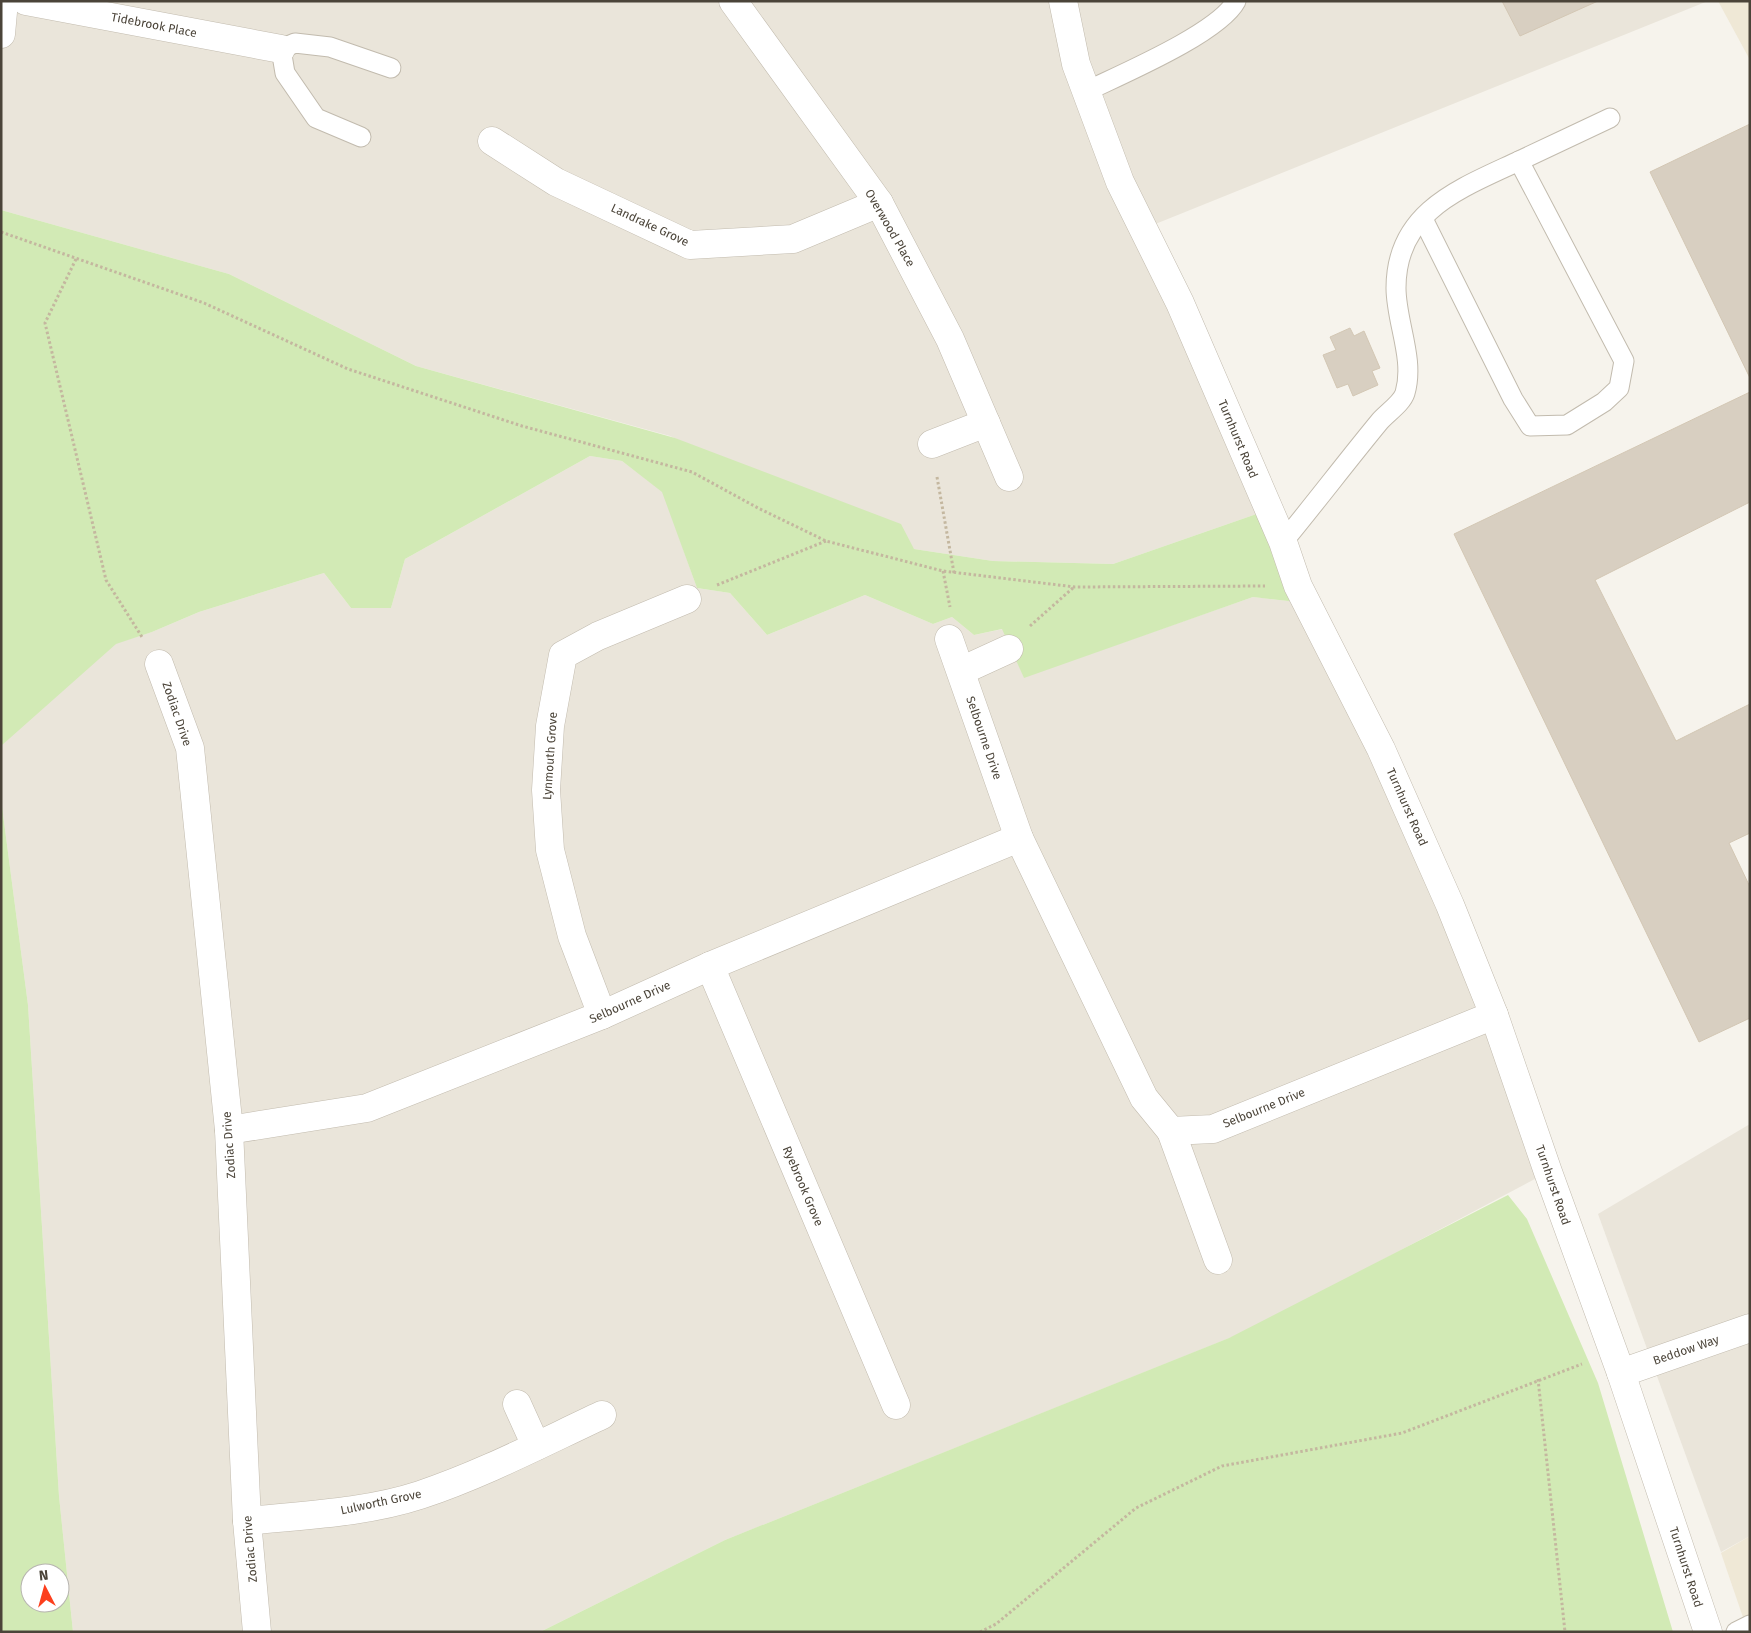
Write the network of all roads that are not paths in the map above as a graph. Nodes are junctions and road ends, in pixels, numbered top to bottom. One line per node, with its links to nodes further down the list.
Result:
1 (4, 1): 6 (street)
2 (26, 1): 7 (street, Tidebrook Place)
3 (733, 1): 14 (street, Overwood Place)
4 (1063, 1): 9 (street, Turnhurst Road)
5 (1236, 1): 9 (lane)
6 (1, 34)
7 (281, 49): 8 (lane); 11 (lane)
8 (391, 68)
9 (1087, 91): 19 (street, Turnhurst Road)
10 (1610, 118): 13 (lane)
11 (361, 137)
12 (492, 141): 14 (street, Landrake Grove)
13 (1519, 161): 15 (lane); 15 (lane)
14 (879, 203): 16 (street, Overwood Place)
15 (1423, 219): 19 (lane)
16 (986, 423): 17 (street); 18 (street, Overwood Place)
17 (932, 444)
18 (1009, 477)
19 (1283, 542): 28 (street, Turnhurst Road)
20 (687, 599): 27 (street, Lynmouth Grove)
21 (949, 639): 24 (street, Selbourne Drive)
22 (1009, 649): 24 (street)
23 (159, 664): 29 (street, Zodiac Drive)
24 (961, 671): 25 (street, Selbourne Drive)
25 (1019, 838): 26 (street, Selbourne Drive); 30 (street, Selbourne Drive)
26 (710, 966): 27 (street, Selbourne Drive); 35 (street, Ryebrook Grove)
27 (602, 1015): 29 (street, Selbourne Drive)
28 (1494, 1015): 30 (street, Selbourne Drive); 33 (street, Turnhurst Road)
29 (229, 1130): 38 (street, Zodiac Drive)
30 (1171, 1131): 31 (street)
31 (1218, 1260)
32 (1750, 1328): 33 (street, Beddow Way)
33 (1617, 1363): 41 (street, Turnhurst Road)
34 (517, 1404): 37 (street)
35 (896, 1405)
36 (602, 1415): 37 (street, Lulworth Grove)
37 (536, 1446): 38 (street, Lulworth Grove)
38 (247, 1521): 40 (street, Zodiac Drive)
39 (1750, 1624): 42 (lane)
40 (257, 1632)
41 (1708, 1632)
42 (1736, 1632)

